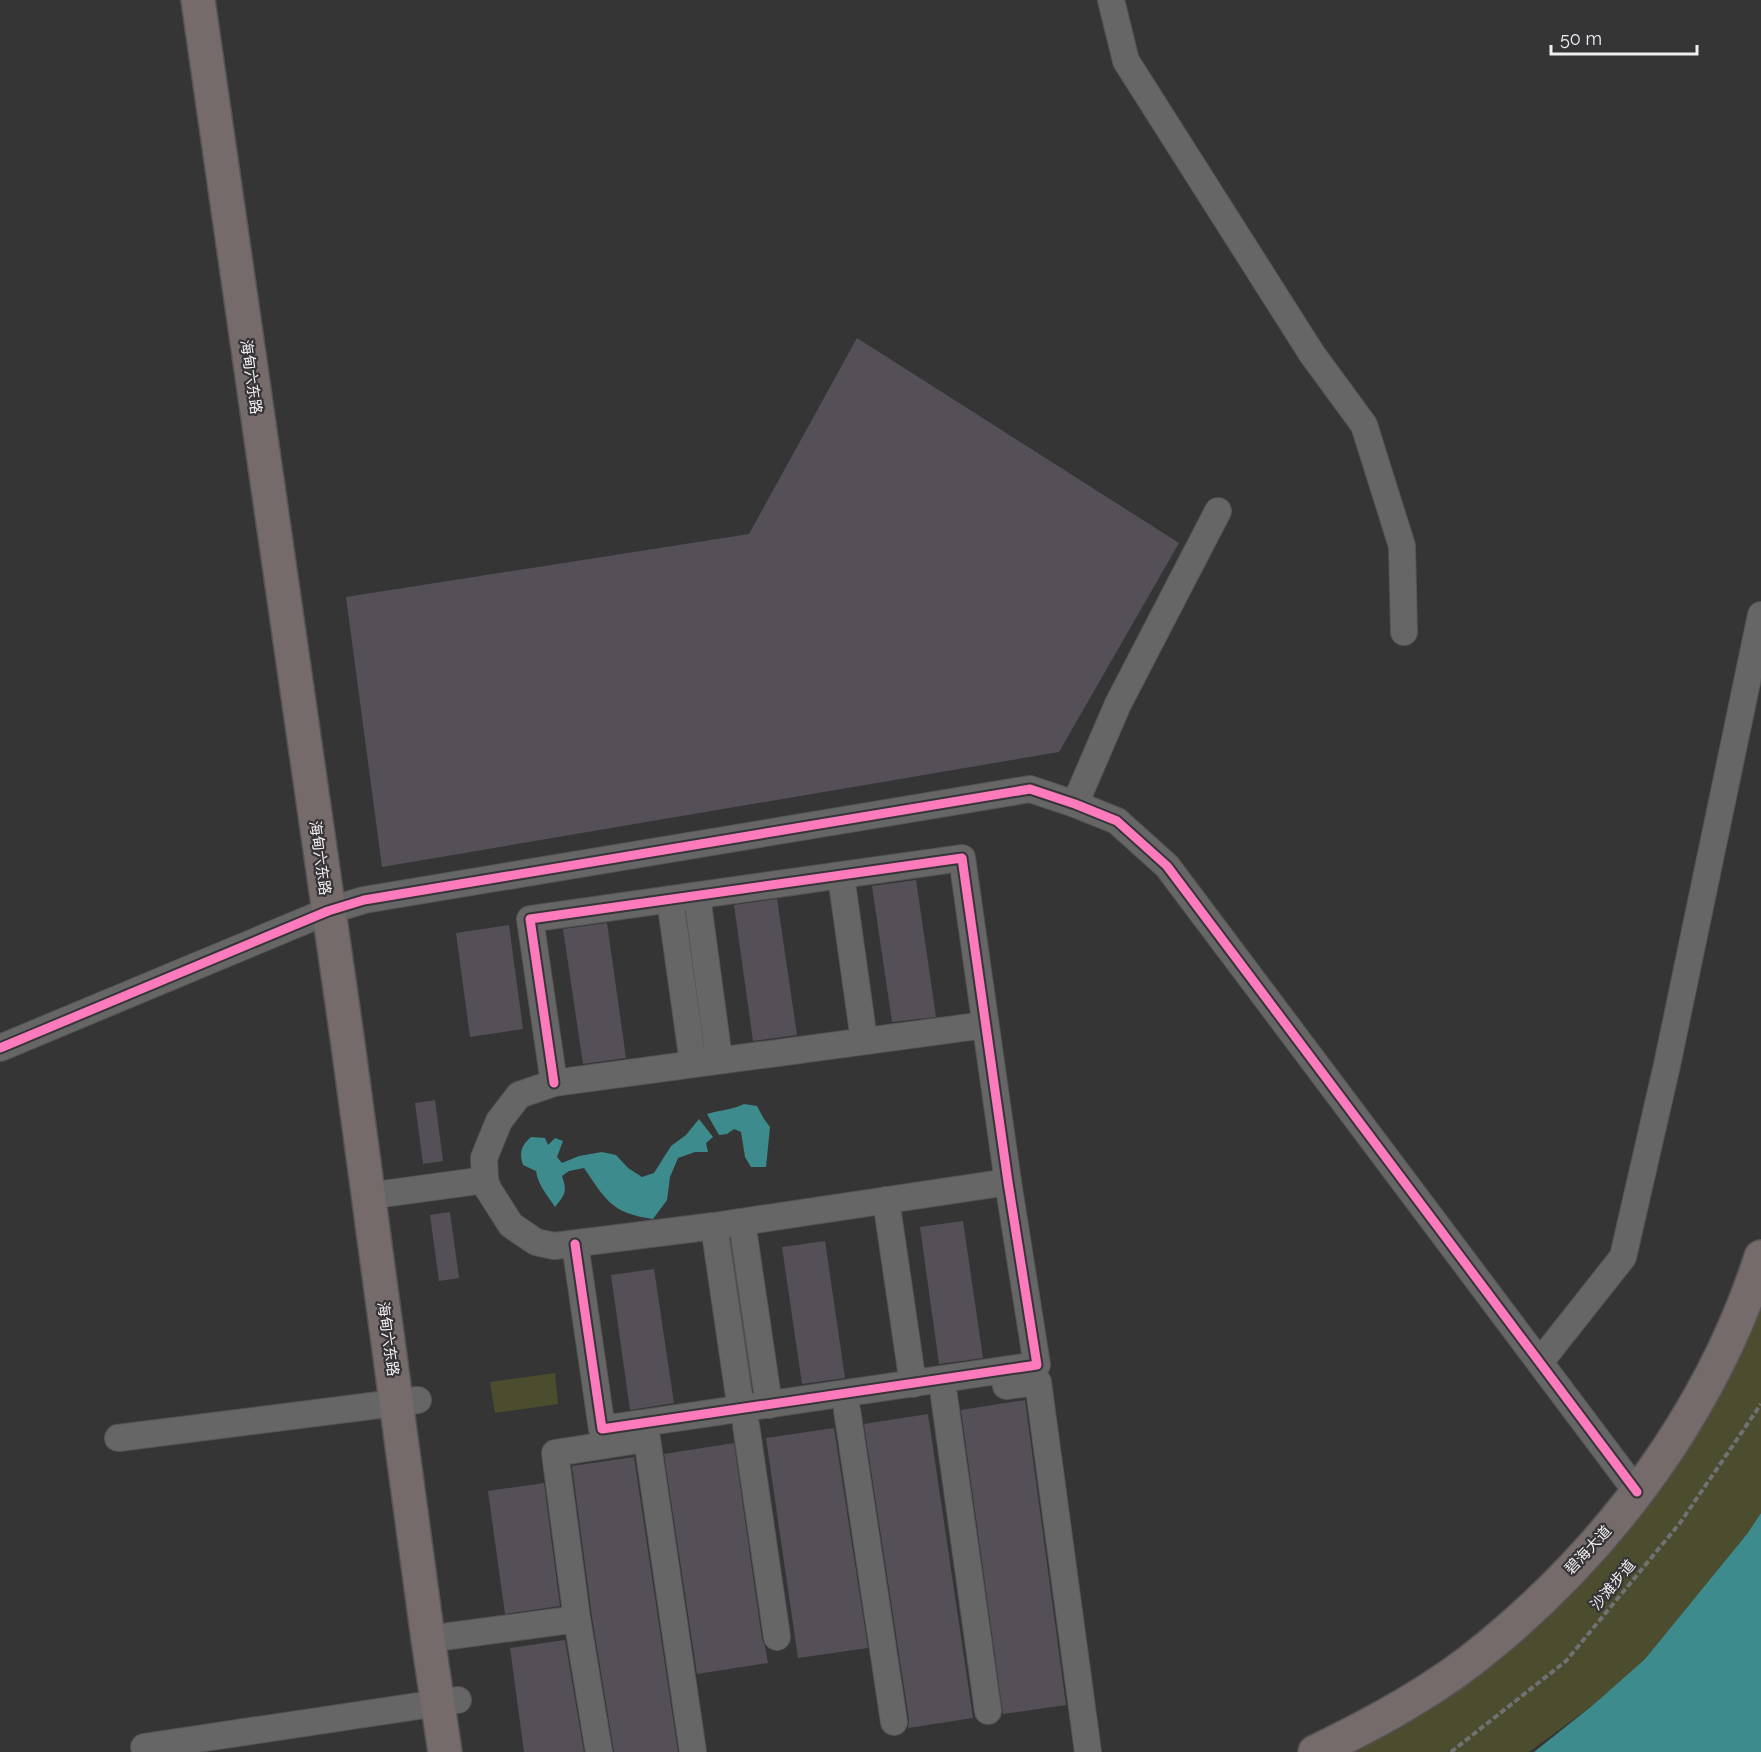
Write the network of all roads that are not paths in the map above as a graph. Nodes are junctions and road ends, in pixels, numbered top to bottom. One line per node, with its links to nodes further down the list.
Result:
1 (198, 0): 11 (main road, 海甸六东路)
2 (219, 0): 11 (main road, 海甸六东路)
3 (1112, 0): 6 (street)
4 (1218, 511): 7 (street)
5 (1761, 615): 27 (street)
6 (1404, 632)
7 (1075, 804): 11 (street); 27 (street)
8 (841, 876): 9 (street); 12 (street); 13 (street)
9 (697, 896): 10 (street); 15 (street)
10 (670, 899): 16 (street); 17 (street)
11 (339, 908): 14 (street); 20 (main road, 海甸六东路)
12 (985, 1025): 13 (street); 19 (street)
13 (864, 1040): 15 (street)
14 (0, 1048)
15 (719, 1059): 16 (street)
16 (693, 1063): 17 (street)
17 (554, 1083): 18 (street)
18 (485, 1180): 20 (street); 24 (street)
19 (1008, 1182): 21 (street); 28 (street)
20 (379, 1194): 31 (main road, 海甸六东路)
21 (886, 1200): 22 (street); 29 (street)
22 (742, 1222): 23 (street); 32 (street)
23 (714, 1226): 24 (street); 34 (street)
24 (575, 1244): 34 (street)
25 (1761, 1257): 37 (main road, 碧海大道)
26 (1761, 1290): 51 (main road, 碧海大道)
27 (1540, 1362): 37 (street)
28 (1037, 1373): 29 (street); 30 (street); 49 (street)
29 (913, 1384): 32 (street)
30 (944, 1396): 33 (street); 42 (street)
31 (407, 1402): 35 (street); 40 (main road, 海甸六东路)
32 (769, 1405): 34 (street)
33 (847, 1410): 34 (street); 43 (street)
34 (743, 1417): 36 (street); 39 (street)
35 (118, 1438)
36 (647, 1439): 38 (street); 48 (street)
37 (1637, 1492): 50 (main road, 碧海大道)
38 (578, 1619): 40 (street); 47 (street)
39 (777, 1637)
40 (438, 1638): 41 (main road, 海甸六东路)
41 (448, 1702): 44 (street); 45 (main road, 海甸六东路); 46 (main road, 海甸六东路)
42 (988, 1711)
43 (894, 1722)
44 (144, 1747)
45 (445, 1752)
46 (466, 1752)
47 (599, 1752)
48 (693, 1752)
49 (1088, 1752)
50 (1315, 1752)
51 (1337, 1752)

